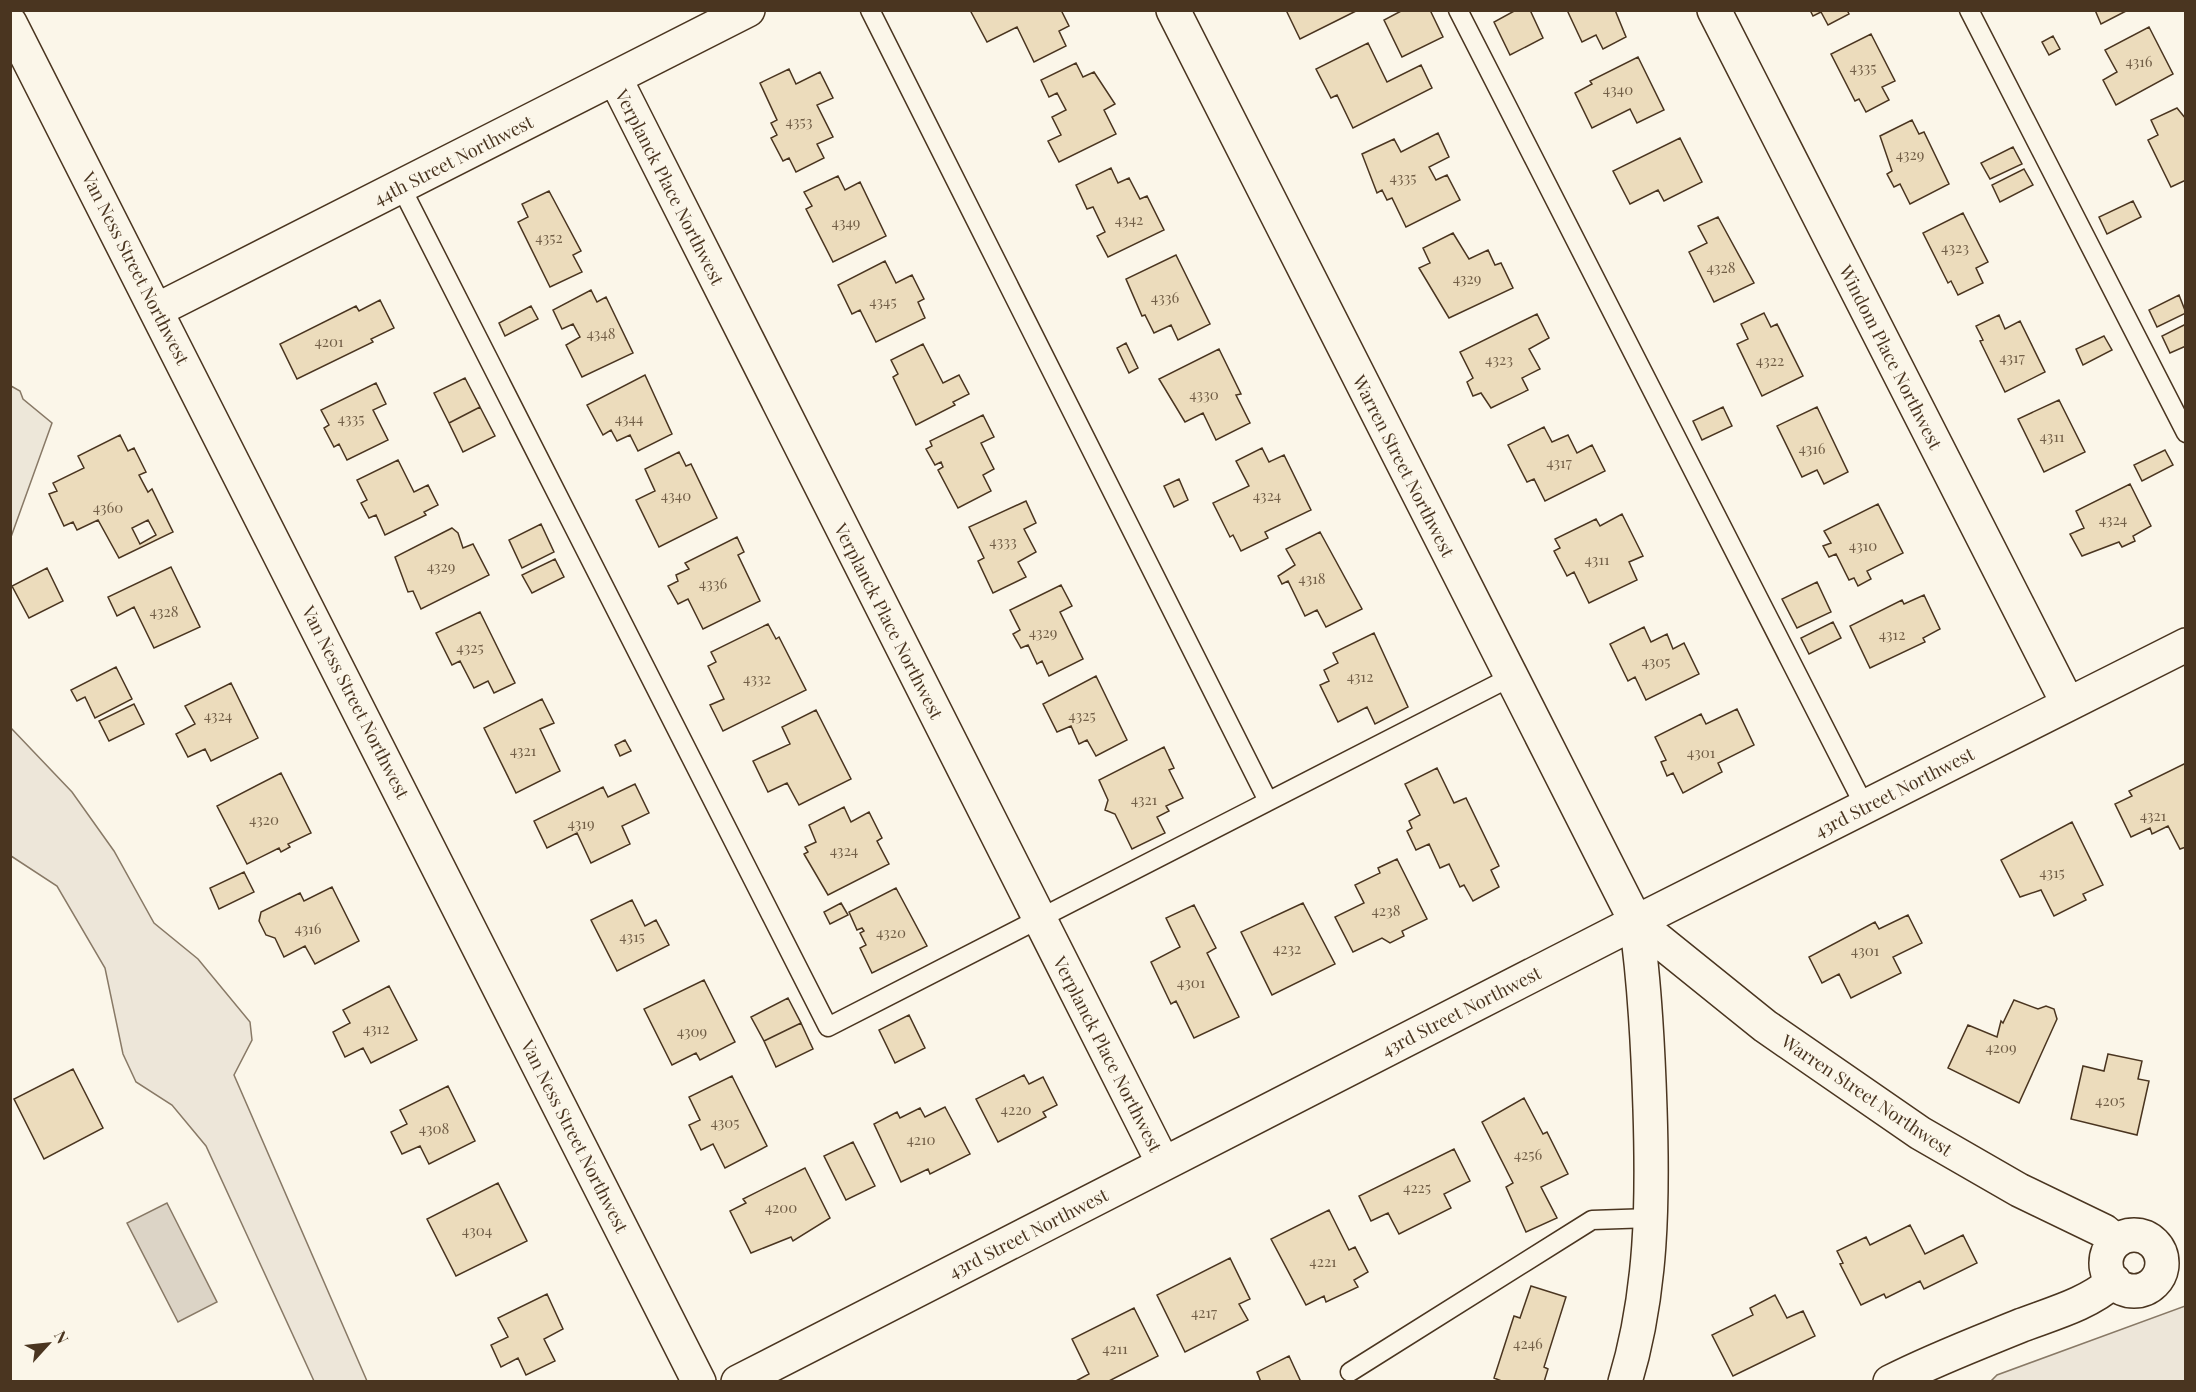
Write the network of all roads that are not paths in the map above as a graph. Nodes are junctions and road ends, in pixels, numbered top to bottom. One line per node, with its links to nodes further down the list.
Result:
1 (748, 10): 8 (street, 44th Street Northwest)
2 (870, 10): 15 (lane)
3 (1173, 10): 13 (street, Warren Street Northwest)
4 (1458, 10): 16 (lane)
5 (1714, 10): 14 (street, Windom Place Northwest)
6 (1969, 10): 11 (lane)
7 (10, 23): 10 (street, Van Ness Street Northwest)
8 (615, 78): 9 (street, 44th Street Northwest); 17 (street, Verplanck Place Northwest)
9 (400, 187): 10 (street, 44th Street Northwest); 17 (lane)
10 (158, 310): 25 (street, Van Ness Street Northwest)
11 (2186, 434)
12 (2186, 645): 14 (street, 43rd Street Northwest)
13 (1512, 677): 15 (lane); 18 (street, Warren Street Northwest)
14 (2068, 704): 16 (street, 43rd Street Northwest)
15 (1268, 801): 17 (lane)
16 (1865, 807): 18 (street, 43rd Street Northwest)
17 (1040, 920): 19 (street, Verplanck Place Northwest)
18 (1636, 922): 19 (street, 43rd Street Northwest); 20 (street, Warren Street Northwest); 21 (street, Warren Street Northwest)
19 (1163, 1163): 26 (street, 43rd Street Northwest)
20 (1651, 1218): 24 (lane); 27 (street, Warren Street Northwest)
21 (2116, 1241): 22 (street); 23 (street)
22 (2173, 1258): 23 (street)
23 (2114, 1281): 28 (street)
24 (1350, 1372)
25 (699, 1382)
26 (738, 1382)
27 (1625, 1382)
28 (1890, 1382)

